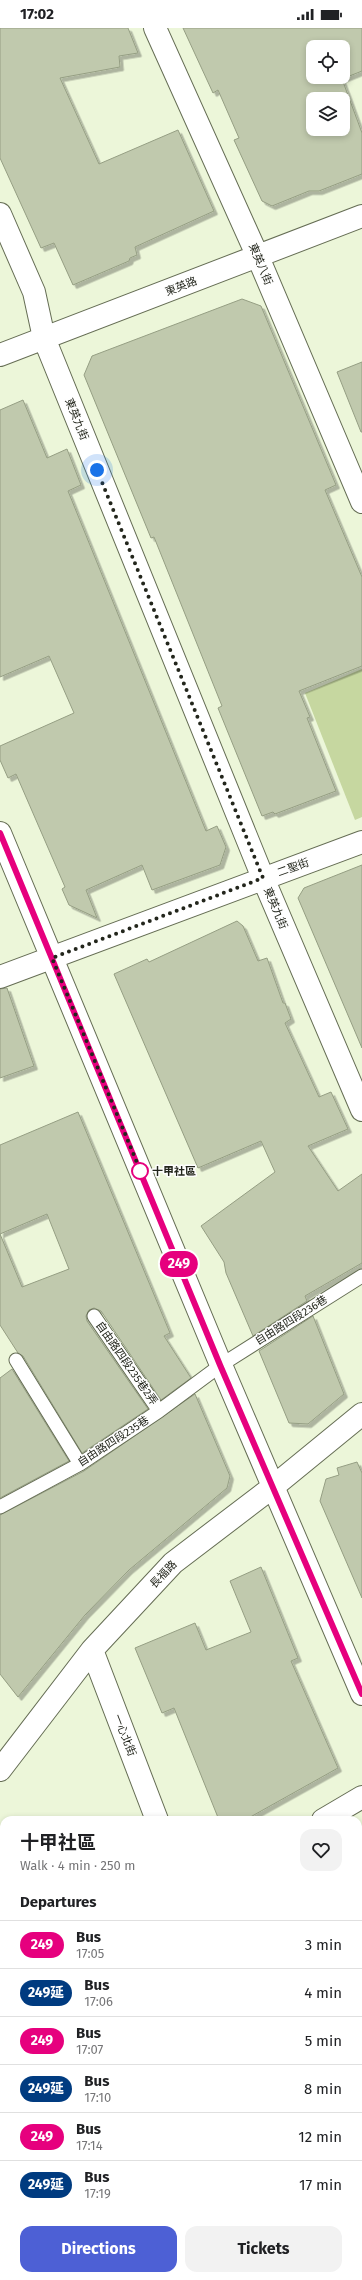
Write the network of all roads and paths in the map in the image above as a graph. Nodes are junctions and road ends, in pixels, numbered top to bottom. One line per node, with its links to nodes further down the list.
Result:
1 (155, 28): 4 (street, 東英八街)
2 (0, 214): 5 (street, 東英九街)
3 (362, 216): 4 (street, 東英路)
4 (258, 257): 5 (street, 東英路); 7 (street, 東英八街)
5 (44, 338): 6 (street, 東英路); 10 (street, 東英九街)
6 (0, 355)
7 (362, 502)
8 (0, 833): 11 (street)
9 (362, 842): 10 (street, 二聖街)
10 (263, 878): 11 (street, 二聖街); 13 (street, 東英九街)
11 (52, 958): 12 (street, 二聖街); 17 (street)
12 (0, 976)
13 (362, 1110)
14 (362, 1276): 17 (lane, 自由路四段236巷)
15 (94, 1316): 18 (lane, 自由路四段235巷2弄)
16 (16, 1360): 20 (lane)
17 (220, 1365): 18 (lane, 自由路四段235巷); 21 (street)
18 (159, 1411): 20 (lane, 自由路四段235巷)
19 (362, 1414): 21 (street, 長福路)
20 (80, 1464): 22 (lane, 自由路四段235巷)
21 (274, 1486): 23 (street, 長福路); 24 (street)
22 (0, 1507)
23 (92, 1650): 25 (street, 長福路); 27 (street, 一心北街)
24 (362, 1694)
25 (0, 1770)
26 (362, 1797): 28 (street)
27 (155, 1816)
28 (330, 1816)

